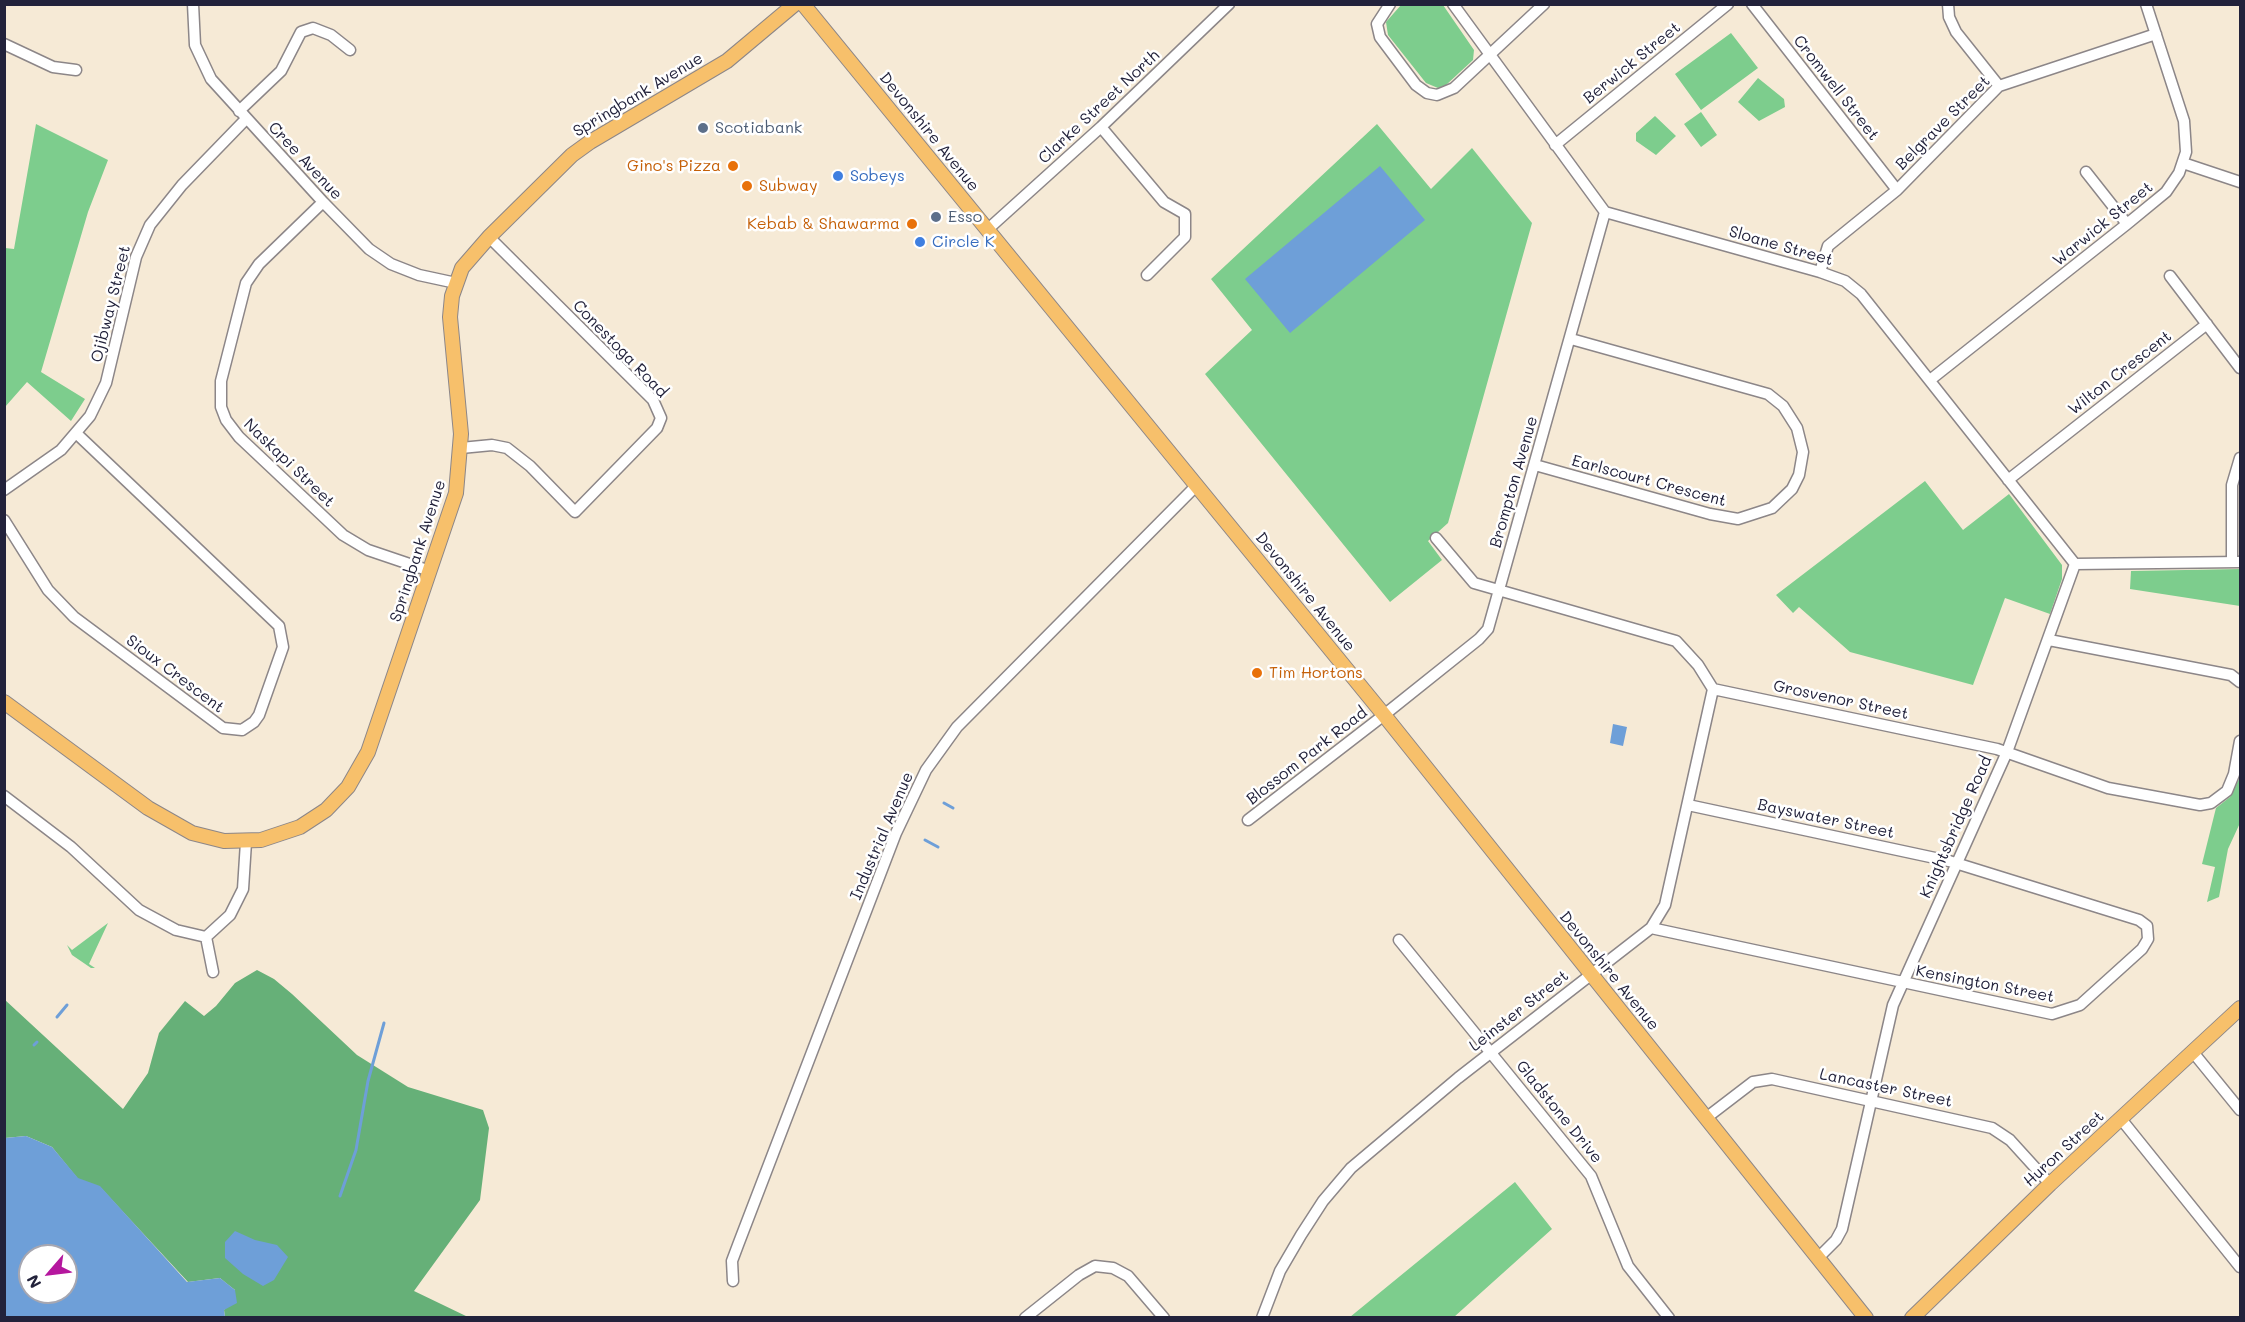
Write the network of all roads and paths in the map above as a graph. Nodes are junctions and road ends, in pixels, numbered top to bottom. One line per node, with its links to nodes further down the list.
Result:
1 (192, 4): 18 (street, Cree Avenue)
2 (795, 4): 29 (main road, Springbank Avenue)
3 (803, 4): 28 (main road, Devonshire Avenue)
4 (1229, 4): 19 (street, Clarke Street North)
5 (1390, 4): 15 (street)
6 (1453, 4): 15 (street)
7 (1544, 4): 15 (street)
8 (1728, 4): 20 (street, Berwick Street)
9 (1752, 4): 24 (street, Cromwell Street)
10 (1948, 4): 17 (street)
11 (2146, 4): 12 (street, Warwick Street)
12 (2156, 34): 17 (street, Belgrave Street); 21 (street, Warwick Street)
13 (4, 44): 16 (street)
14 (350, 50): 18 (street, Ojibway Street)
15 (1490, 55): 20 (street)
16 (76, 70)
17 (1999, 86): 24 (street, Belgrave Street)
18 (242, 115): 25 (street, Cree Avenue); 38 (street, Ojibway Street)
19 (1101, 127): 28 (street, Clarke Street North); 31 (street)
20 (1555, 145): 26 (street)
21 (2183, 163): 23 (street); 27 (street, Warwick Street)
22 (2086, 172): 27 (street)
23 (2241, 182)
24 (1897, 190): 30 (street, Belgrave Street)
25 (323, 202): 33 (street, Cree Avenue); 49 (street, Naskapi Street)
26 (1605, 212): 30 (street, Sloane Street); 35 (street, Brompton Avenue)
27 (2127, 224): 37 (street, Warwick Street)
28 (987, 230): 43 (main road, Devonshire Avenue)
29 (489, 237): 33 (main road, Springbank Avenue); 39 (street, Conestoga Road)
30 (1820, 272): 37 (street, Sloane Street)
31 (1147, 274)
32 (2170, 276): 34 (street)
33 (456, 283): 39 (main road, Springbank Avenue)
34 (2207, 324): 36 (street); 42 (street, Wilton Crescent)
35 (1571, 339): 41 (street, Brompton Avenue); 41 (street, Earlscourt Crescent)
36 (2241, 368)
37 (1930, 380): 42 (street, Sloane Street)
38 (77, 434): 44 (street, Ojibway Street); 45 (street, Sioux Crescent)
39 (461, 448): 49 (main road, Springbank Avenue)
40 (2241, 458): 47 (street)
41 (1535, 465): 50 (street, Brompton Avenue)
42 (2008, 480): 48 (street, Sloane Street)
43 (1196, 486): 55 (main road, Devonshire Avenue); 79 (street, Industrial Avenue)
44 (4, 490)
45 (4, 520)
46 (1436, 538): 50 (street)
47 (2236, 562): 48 (street)
48 (2075, 564): 51 (street, Knightsbridge Road)
49 (430, 571): 61 (main road, Springbank Avenue)
50 (1500, 592): 53 (street); 55 (street, Brompton Avenue)
51 (2049, 640): 52 (street); 57 (street, Knightsbridge Road)
52 (2241, 682)
53 (1713, 688): 57 (street, Grosvenor Street); 59 (street, Leinster Street)
54 (4, 702): 61 (main road, Springbank Avenue)
55 (1384, 715): 60 (street, Blossom Park Road); 67 (main road, Devonshire Avenue)
56 (2241, 741): 57 (street, Grosvenor Street)
57 (2007, 752): 62 (street, Knightsbridge Road)
58 (4, 796): 64 (street)
59 (1688, 805): 62 (street, Bayswater Street); 63 (street, Leinster Street)
60 (1248, 820)
61 (246, 842): 64 (street)
62 (1957, 863): 68 (street, Knightsbridge Road); 68 (street, Kensington Street)
63 (1651, 928): 67 (street, Leinster Street); 68 (street, Kensington Street)
64 (206, 937): 66 (street)
65 (1399, 940): 71 (street, Gladstone Drive)
66 (213, 972)
67 (1590, 975): 71 (street, Leinster Street); 74 (main road, Devonshire Avenue)
68 (1902, 982): 72 (street, Knightsbridge Road)
69 (2241, 1008): 70 (main road, Huron Street)
70 (2192, 1051): 73 (street); 75 (main road, Huron Street)
71 (1491, 1052): 82 (street, Leinster Street); 83 (street, Gladstone Drive)
72 (1871, 1100): 74 (street, Lancaster Street); 76 (street, Lancaster Street); 77 (street, Knightsbridge Road)
73 (2241, 1110)
74 (1706, 1118): 77 (main road, Devonshire Avenue)
75 (2121, 1119): 76 (main road, Huron Street); 78 (street)
76 (2050, 1184): 85 (main road, Huron Street)
77 (1818, 1258): 84 (main road, Devonshire Avenue)
78 (2241, 1267)
79 (733, 1281)
80 (1025, 1317): 81 (street)
81 (1164, 1317)
82 (1262, 1317)
83 (1670, 1317)
84 (1866, 1317)
85 (1912, 1317)

